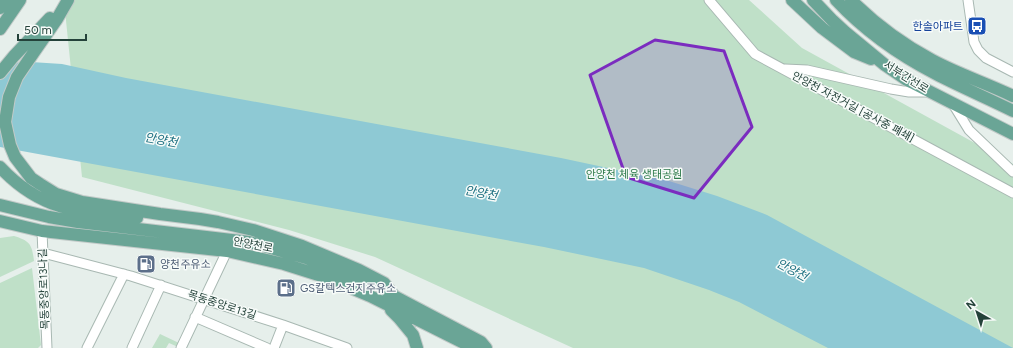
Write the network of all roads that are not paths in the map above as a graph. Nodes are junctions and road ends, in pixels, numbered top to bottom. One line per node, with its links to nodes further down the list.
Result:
1 (7, 0): 11 (main road)
2 (20, 0): 12 (main road)
3 (62, 0): 16 (main road)
4 (68, 0): 34 (main road)
5 (709, 0): 14 (street, 안양천 자전거길 [공사중 폐쇄])
6 (792, 0): 13 (main road)
7 (813, 0): 13 (main road, 서부간선로)
8 (836, 0): 20 (main road, 서부간선로)
9 (851, 0): 18 (main road)
10 (968, 0): 15 (street)
11 (0, 8)
12 (0, 29)
13 (885, 65): 17 (main road, 서부간선로)
14 (781, 68): 17 (street); 24 (street, 안양천 자전거길 [공사중 폐쇄])
15 (1013, 72)
16 (0, 73)
17 (931, 92): 19 (main road, 서부간선로)
18 (1013, 96)
19 (953, 104): 21 (main road, 서부간선로); 23 (street)
20 (1013, 110)
21 (1013, 134)
22 (0, 167): 31 (main road)
23 (1013, 172)
24 (1013, 193)
25 (0, 205): 26 (main road, 안양천로)
26 (49, 217): 27 (main road); 31 (main road, 안양천로)
27 (2, 222): 28 (main road, 안양천로)
28 (42, 230): 29 (main road, 안양천로); 30 (street, 목동중앙로13나길)
29 (227, 251): 35 (street); 36 (main road, 안양천로)
30 (43, 253): 32 (street, 목동중앙로13길); 39 (street, 목동중앙로13나길)
31 (306, 258): 34 (main road, 안양천로)
32 (124, 274): 33 (street, 목동중앙로13길); 40 (street)
33 (161, 286): 35 (street, 목동중앙로13길); 41 (street)
34 (394, 296): 48 (main road, 안양천로)
35 (204, 299): 37 (street); 38 (street, 목동중앙로13길)
36 (381, 301): 46 (main road); 47 (main road, 안양천로)
37 (195, 317): 42 (street); 43 (street)
38 (283, 325): 44 (street); 45 (street, 목동중앙로13길)
39 (47, 348)
40 (87, 348)
41 (132, 348)
42 (180, 348)
43 (267, 348)
44 (274, 348)
45 (347, 348)
46 (417, 348)
47 (474, 348)
48 (486, 348)

